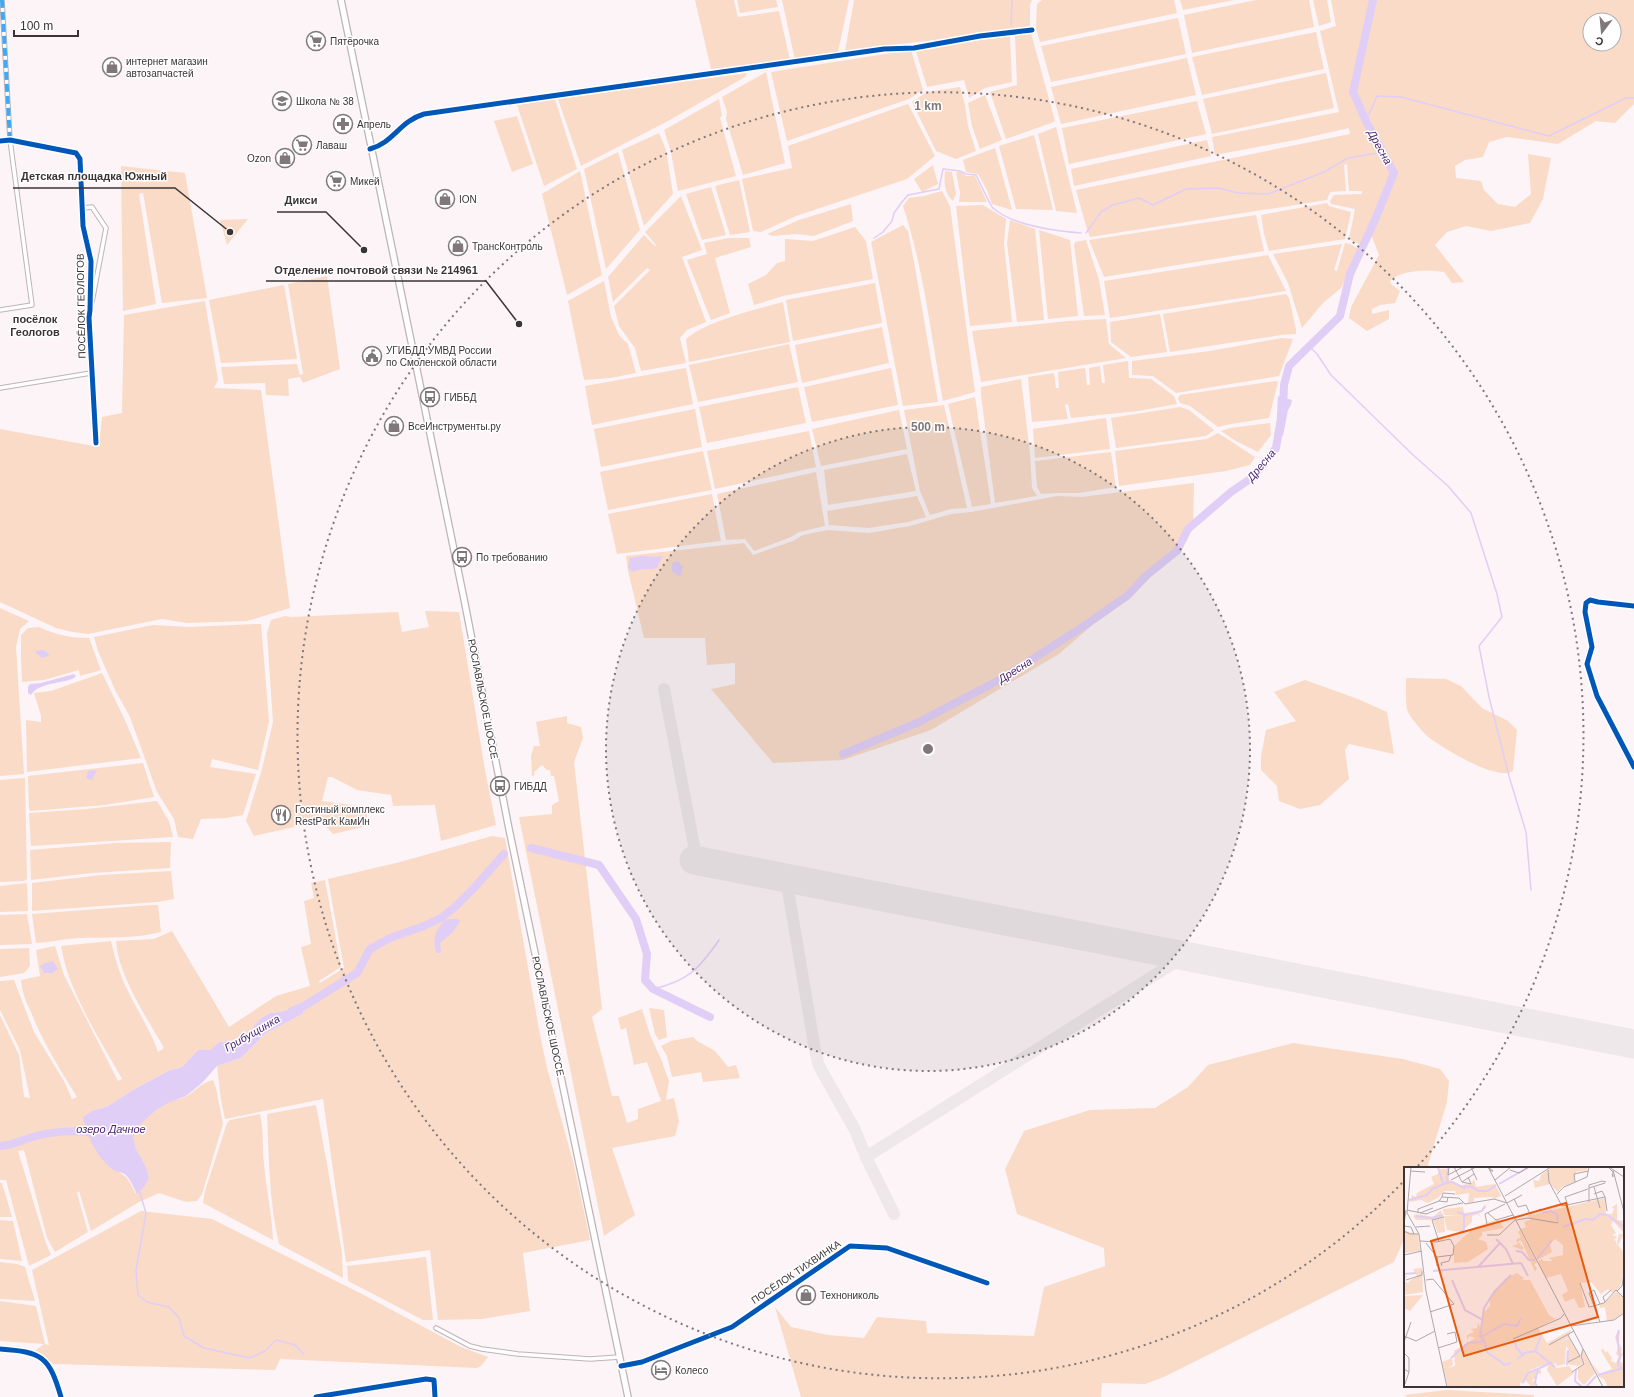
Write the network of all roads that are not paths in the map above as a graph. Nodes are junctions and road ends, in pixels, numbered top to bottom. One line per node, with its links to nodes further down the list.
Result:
1 (2, 0): 4 (street)
2 (340, 0): 6 (main road, РОСЛАВЛЬСКОЕ ШОССЕ)
3 (1032, 30): 6 (street)
4 (10, 140): 5 (street, ПОСЁЛОК ГЕОЛОГОВ); 7 (street, ПОСЁЛОК ГЕОЛОГОВ); 8 (street)
5 (0, 142)
6 (370, 149): 18 (main road, РОСЛАВЛЬСКОЕ ШОССЕ)
7 (83, 208): 9 (street, ПОСЁЛОК ГЕОЛОГОВ); 9 (street, ПОСЁЛОК ГЕОЛОГОВ)
8 (0, 310)
9 (90, 310): 10 (street, ПОСЁЛОК ГЕОЛОГОВ)
10 (91, 373): 11 (street); 12 (street, ПОСЁЛОК ГЕОЛОГОВ)
11 (0, 388)
12 (96, 443)
13 (1634, 606): 14 (street)
14 (1634, 767)
15 (987, 1284): 19 (street, ПОСЁЛОК ТИХВИНКА)
16 (436, 1328): 18 (street)
17 (0, 1349): 20 (street)
18 (620, 1357): 19 (main road, РОСЛАВЛЬСКОЕ ШОССЕ)
19 (621, 1366): 23 (main road, РОСЛАВЛЬСКОЕ ШОССЕ)
20 (61, 1397)
21 (316, 1397): 22 (street)
22 (435, 1397)
23 (628, 1397)

